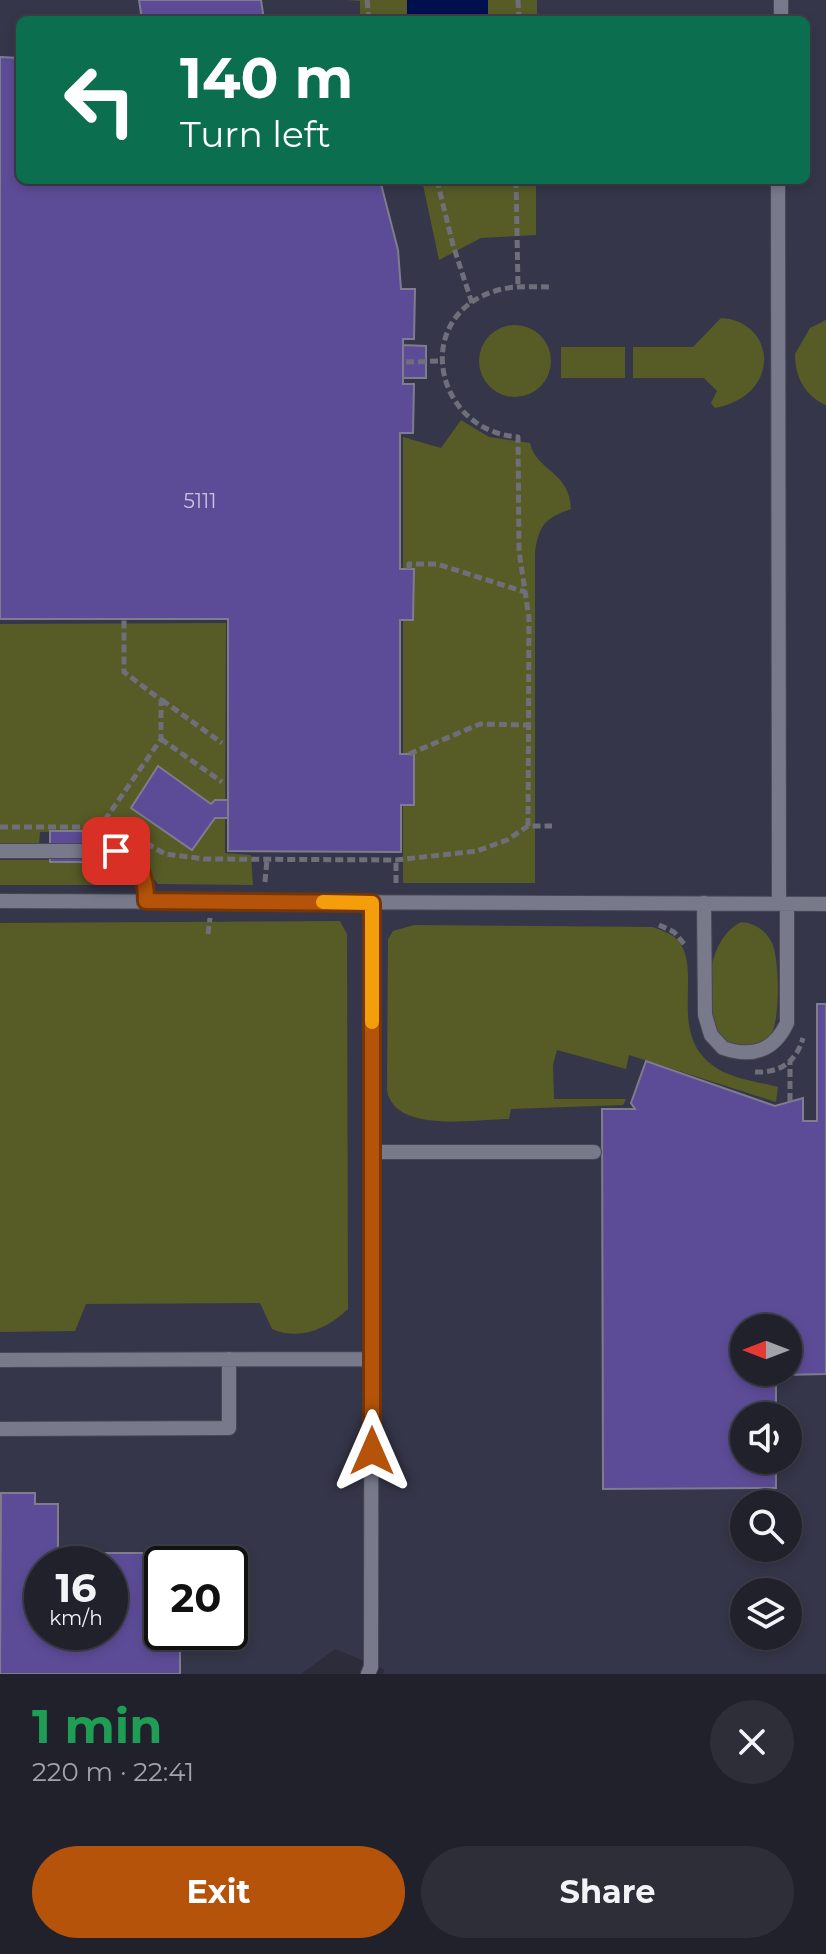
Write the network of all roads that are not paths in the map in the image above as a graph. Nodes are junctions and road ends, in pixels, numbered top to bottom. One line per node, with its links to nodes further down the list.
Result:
1 (778, 184): 7 (lane)
2 (0, 851): 4 (lane)
3 (0, 901): 4 (lane)
4 (146, 901): 5 (lane)
5 (372, 903): 6 (lane); 9 (lane)
6 (704, 903): 7 (lane); 7 (lane)
7 (783, 904): 8 (lane)
8 (826, 904)
9 (373, 1152): 10 (lane); 12 (lane)
10 (594, 1152)
11 (229, 1359): 12 (lane); 13 (lane); 14 (lane)
12 (372, 1359): 15 (lane)
13 (0, 1360)
14 (0, 1429)
15 (368, 1674)

